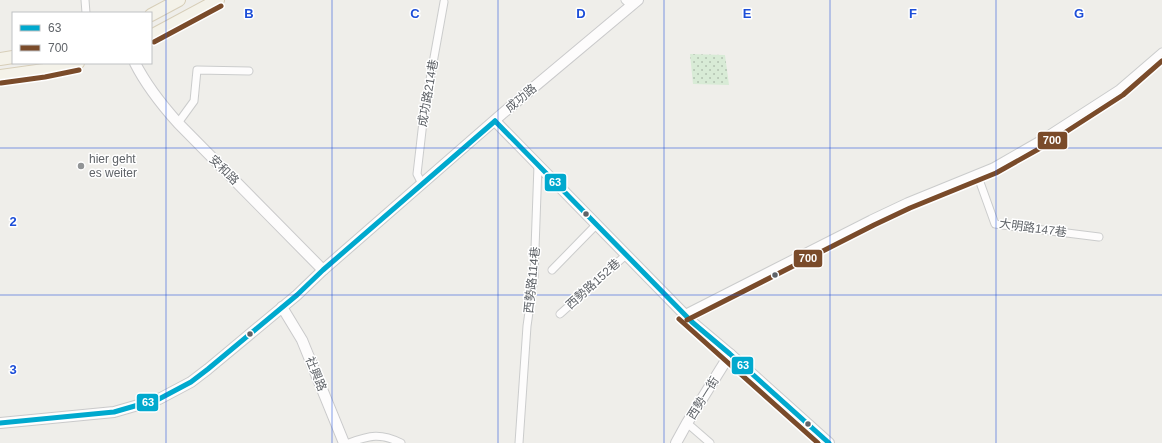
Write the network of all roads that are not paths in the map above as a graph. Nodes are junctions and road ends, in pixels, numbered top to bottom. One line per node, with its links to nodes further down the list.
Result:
1 (85, 0): 6 (street)
2 (179, 0): 7 (main road)
3 (218, 0): 8 (main road)
4 (444, 2): 20 (street, 成功路214巷)
5 (632, 2): 16 (street, 成功路)
6 (86, 12)
7 (152, 14)
8 (152, 35)
9 (1162, 52): 19 (street)
10 (12, 57): 11 (main road)
11 (0, 59)
12 (73, 64): 15 (main road)
13 (135, 64): 17 (street, 安和路)
14 (249, 71): 17 (street)
15 (0, 76)
16 (495, 121): 18 (street); 20 (street, 成功路)
17 (178, 123): 24 (street, 安和路)
18 (538, 165): 21 (street); 35 (street, 西勢路114巷)
19 (978, 174): 22 (street, 大明路147巷); 28 (street)
20 (422, 184): 24 (street, 成功路)
21 (596, 225): 23 (street); 25 (street)
22 (1099, 237)
23 (626, 255): 27 (street, 西勢路152巷); 28 (street)
24 (323, 270): 26 (street, 成功路)
25 (552, 270)
26 (282, 307): 30 (street, 成功路); 32 (street, 社興路)
27 (560, 314)
28 (684, 314): 29 (street)
29 (730, 354): 31 (street, 西勢一街); 38 (street)
30 (0, 423)
31 (687, 423): 36 (street, 西勢一街); 37 (street)
32 (344, 443)
33 (349, 443): 34 (street)
34 (401, 443)
35 (520, 443)
36 (676, 443)
37 (710, 443)
38 (829, 443)

